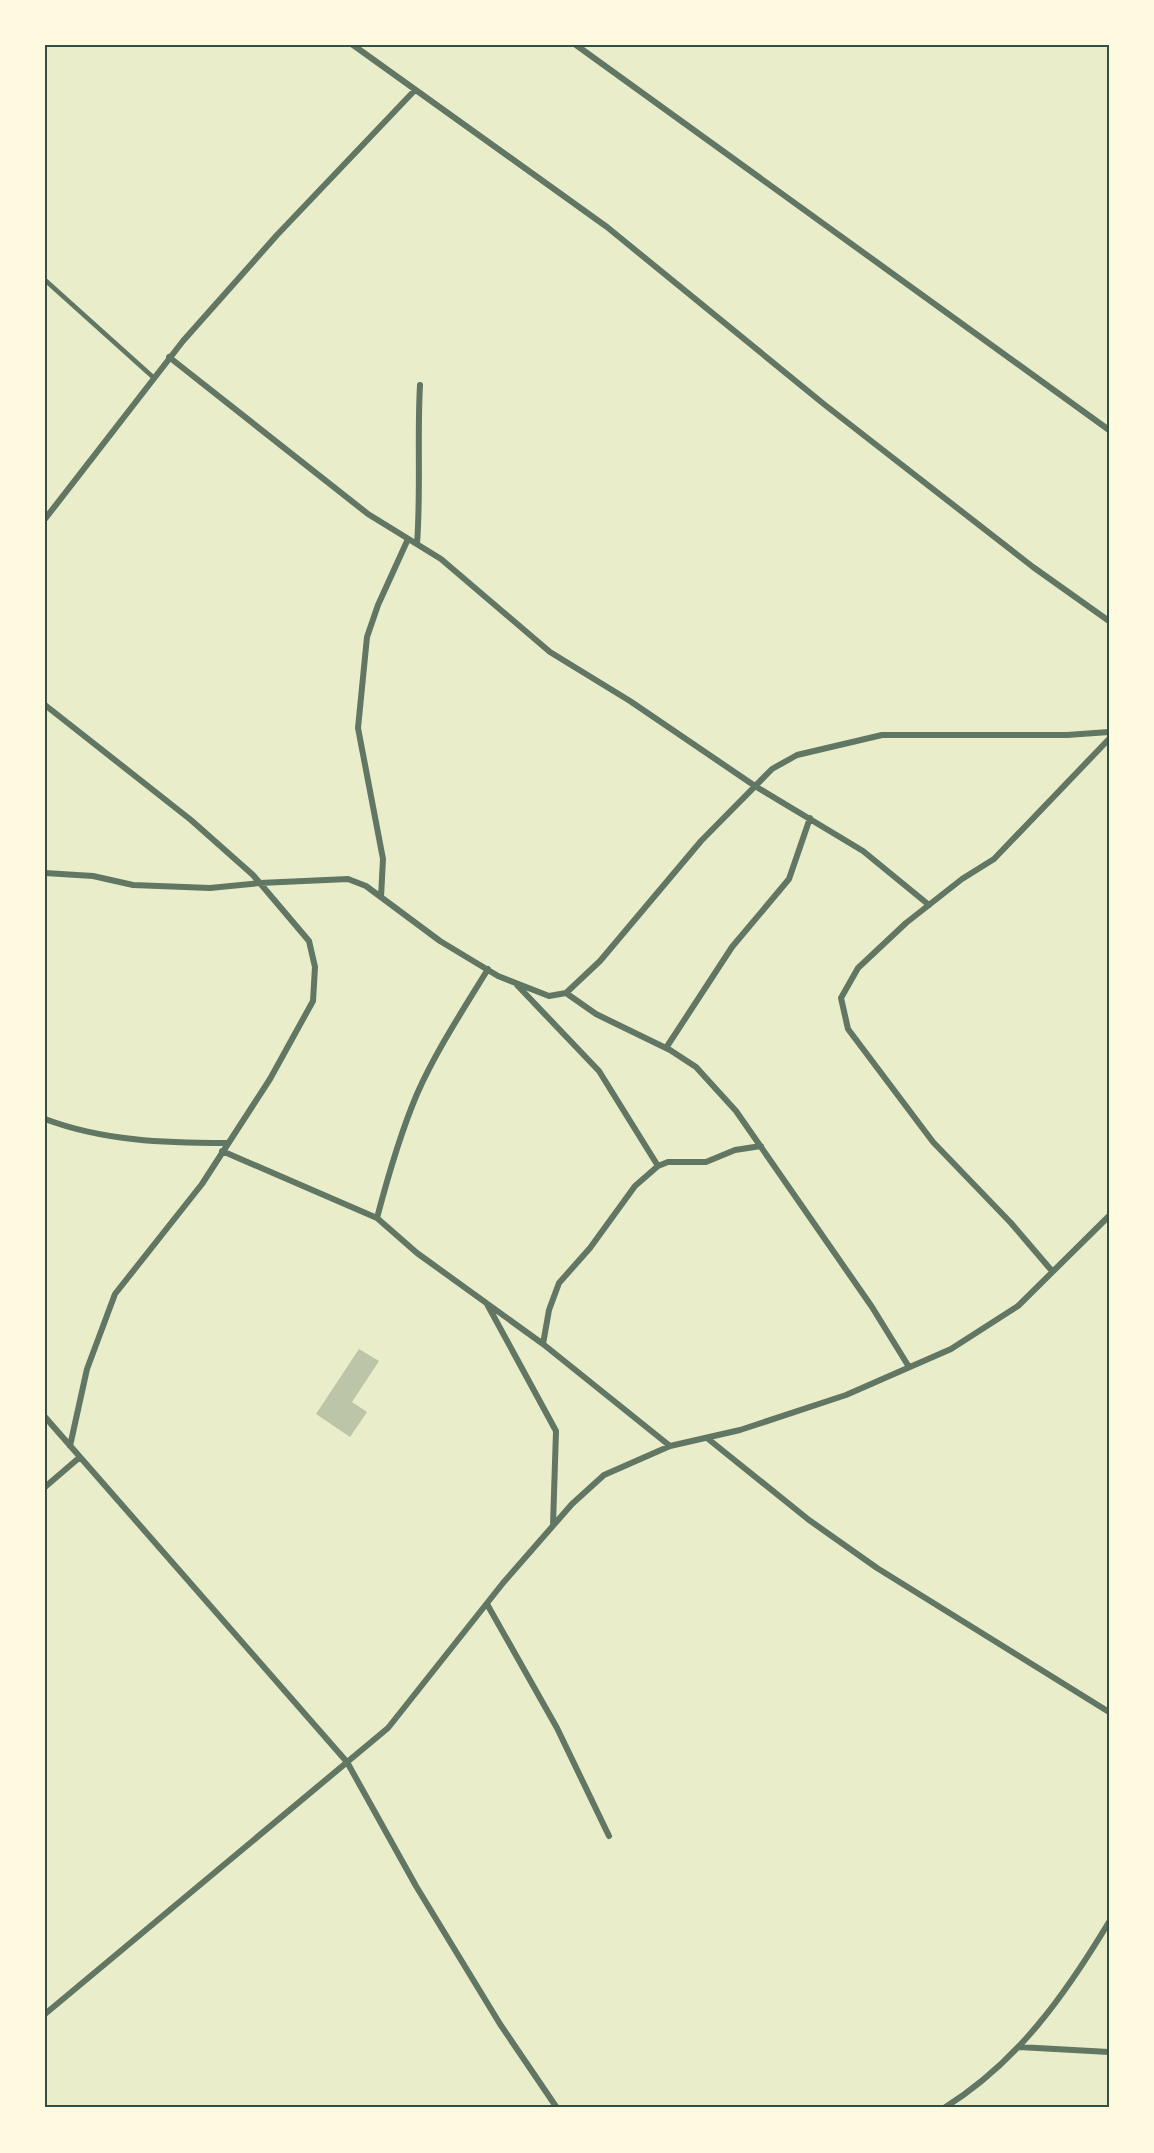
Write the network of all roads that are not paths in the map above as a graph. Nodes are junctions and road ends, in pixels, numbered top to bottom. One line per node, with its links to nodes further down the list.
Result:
1 (353, 45): 3 (street)
2 (576, 45): 8 (street)
3 (415, 90): 5 (street); 12 (street)
4 (45, 280): 6 (lane)
5 (170, 357): 6 (street); 10 (street)
6 (154, 378): 9 (street)
7 (420, 386): 11 (street)
8 (1109, 430)
9 (45, 519)
10 (408, 539): 11 (street); 20 (street)
11 (417, 544): 16 (street)
12 (1109, 621)
13 (45, 705): 19 (street)
14 (1109, 732): 16 (street)
15 (1109, 739): 21 (street)
16 (754, 786): 17 (street); 24 (street)
17 (810, 818): 21 (street); 25 (street)
18 (45, 873): 19 (street)
19 (260, 883): 20 (street); 27 (street)
20 (381, 897): 22 (street)
21 (929, 905): 33 (street)
22 (488, 969): 23 (street); 32 (street)
23 (515, 983): 24 (street); 30 (street)
24 (566, 993): 25 (street)
25 (666, 1048): 28 (street)
26 (45, 1119): 27 (street)
27 (226, 1143): 29 (street)
28 (760, 1146): 30 (street); 36 (street)
29 (222, 1151): 32 (street); 39 (street)
30 (658, 1166): 35 (street)
31 (1109, 1216): 33 (street)
32 (377, 1218): 34 (street)
33 (1052, 1271): 36 (street)
34 (485, 1301): 35 (street); 43 (street)
35 (543, 1344): 40 (street)
36 (909, 1367): 38 (street)
37 (45, 1417): 39 (street)
38 (707, 1438): 40 (street); 45 (street)
39 (70, 1446): 41 (street)
40 (670, 1446): 43 (street)
41 (80, 1457): 42 (street); 46 (street)
42 (45, 1486)
43 (553, 1526): 44 (street)
44 (487, 1604): 46 (street); 47 (street)
45 (1109, 1712)
46 (347, 1762): 49 (street); 52 (street)
47 (609, 1836)
48 (1109, 1922): 50 (street)
49 (45, 2014)
50 (1019, 2047): 51 (street); 53 (street)
51 (1109, 2052)
52 (557, 2108)
53 (944, 2108)

